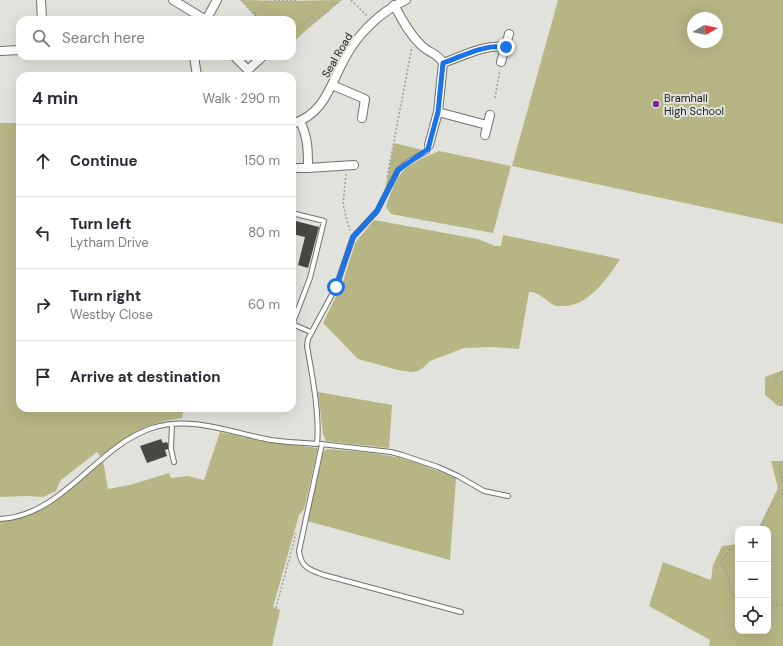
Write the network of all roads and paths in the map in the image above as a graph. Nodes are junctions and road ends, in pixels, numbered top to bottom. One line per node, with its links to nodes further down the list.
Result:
1 (41, 0): 12 (street)
2 (173, 0): 13 (street)
3 (217, 0): 14 (street)
4 (241, 0): 11 (path)
5 (269, 0): 11 (path)
6 (274, 0): 7 (path)
7 (297, 0)
8 (341, 0): 16 (path)
9 (351, 0): 15 (path)
10 (401, 2): 15 (street, Seal Road); 18 (street)
11 (254, 14)
12 (42, 16)
13 (199, 16)
14 (208, 16)
15 (373, 23): 28 (street, Seal Road)
16 (296, 31)
17 (509, 34): 19 (street)
18 (414, 38): 26 (street); 40 (path)
19 (506, 47): 25 (street); 26 (street)
20 (16, 50): 21 (street)
21 (0, 51)
22 (195, 60): 27 (street)
23 (238, 60): 24 (street)
24 (259, 60)
25 (501, 62): 29 (path)
26 (443, 63): 30 (street)
27 (196, 72)
28 (332, 85): 32 (street); 33 (street, Seal Road)
29 (495, 98)
30 (438, 112): 34 (street); 36 (street)
31 (490, 116): 34 (street)
32 (362, 118)
33 (296, 123): 39 (street)
34 (487, 125): 35 (street)
35 (485, 135)
36 (429, 145): 42 (lane)
37 (350, 165): 39 (street); 42 (path)
38 (296, 168): 39 (street)
39 (308, 168)
40 (387, 180)
41 (296, 214): 43 (lane)
42 (353, 237): 45 (lane)
43 (296, 314)
44 (296, 326): 45 (lane)
45 (311, 332): 49 (lane)
46 (783, 371): 47 (path)
47 (783, 388)
48 (172, 424): 49 (lane); 51 (lane); 56 (lane)
49 (317, 444): 50 (lane)
50 (322, 444): 55 (lane); 64 (lane)
51 (174, 462)
52 (783, 462): 53 (path)
53 (783, 484)
54 (783, 488): 57 (path)
55 (508, 496)
56 (0, 519)
57 (762, 526)
58 (296, 533): 63 (path)
59 (735, 547): 60 (path)
60 (735, 596)
61 (771, 605): 62 (path)
62 (783, 606)
63 (276, 608)
64 (461, 612)

